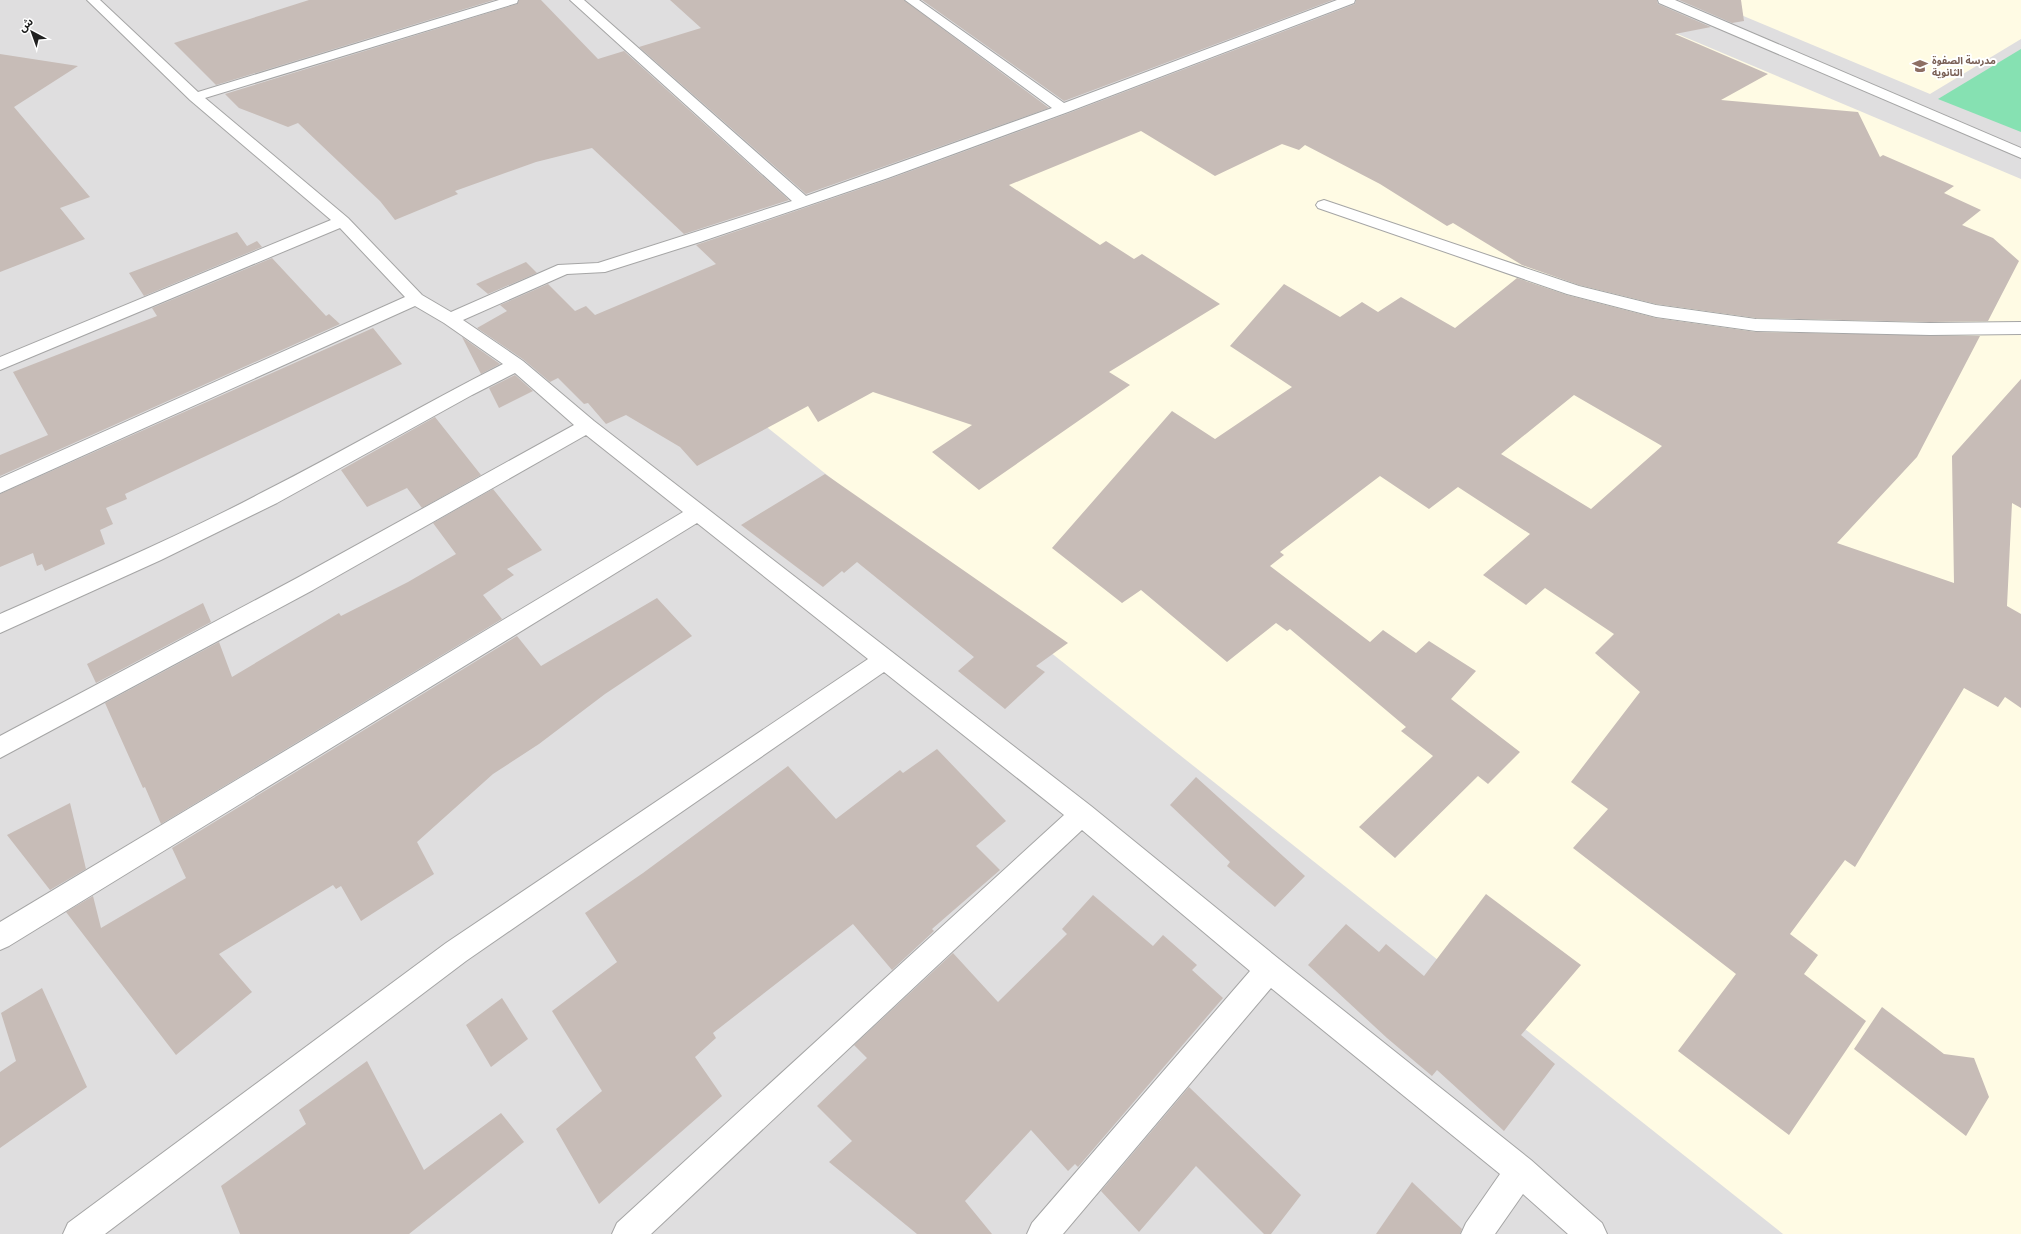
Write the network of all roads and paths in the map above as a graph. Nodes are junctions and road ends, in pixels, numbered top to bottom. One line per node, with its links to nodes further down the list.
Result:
1 (93, 0): 7 (street)
2 (512, 0): 7 (street)
3 (576, 0): 10 (street)
4 (911, 0): 8 (street)
5 (1349, 0): 8 (street)
6 (1664, 0): 9 (street)
7 (195, 97): 12 (street)
8 (1063, 109): 10 (street)
9 (2021, 153)
10 (803, 202): 14 (street)
11 (1324, 205): 15 (street)
12 (342, 221): 13 (street); 16 (street)
13 (416, 299): 14 (street); 19 (street)
14 (450, 319): 17 (street)
15 (2021, 328)
16 (0, 364)
17 (517, 365): 18 (street); 21 (street)
18 (587, 426): 20 (street); 23 (street)
19 (0, 486)
20 (699, 512): 22 (street); 25 (street)
21 (0, 624)
22 (884, 660): 24 (street); 28 (street)
23 (0, 748)
24 (1082, 814): 26 (street); 29 (street)
25 (0, 937)
26 (1268, 969): 27 (street); 30 (street)
27 (1520, 1171): 31 (street); 32 (street)
28 (79, 1234)
29 (628, 1234)
30 (1043, 1234)
31 (1478, 1234)
32 (1591, 1234)

